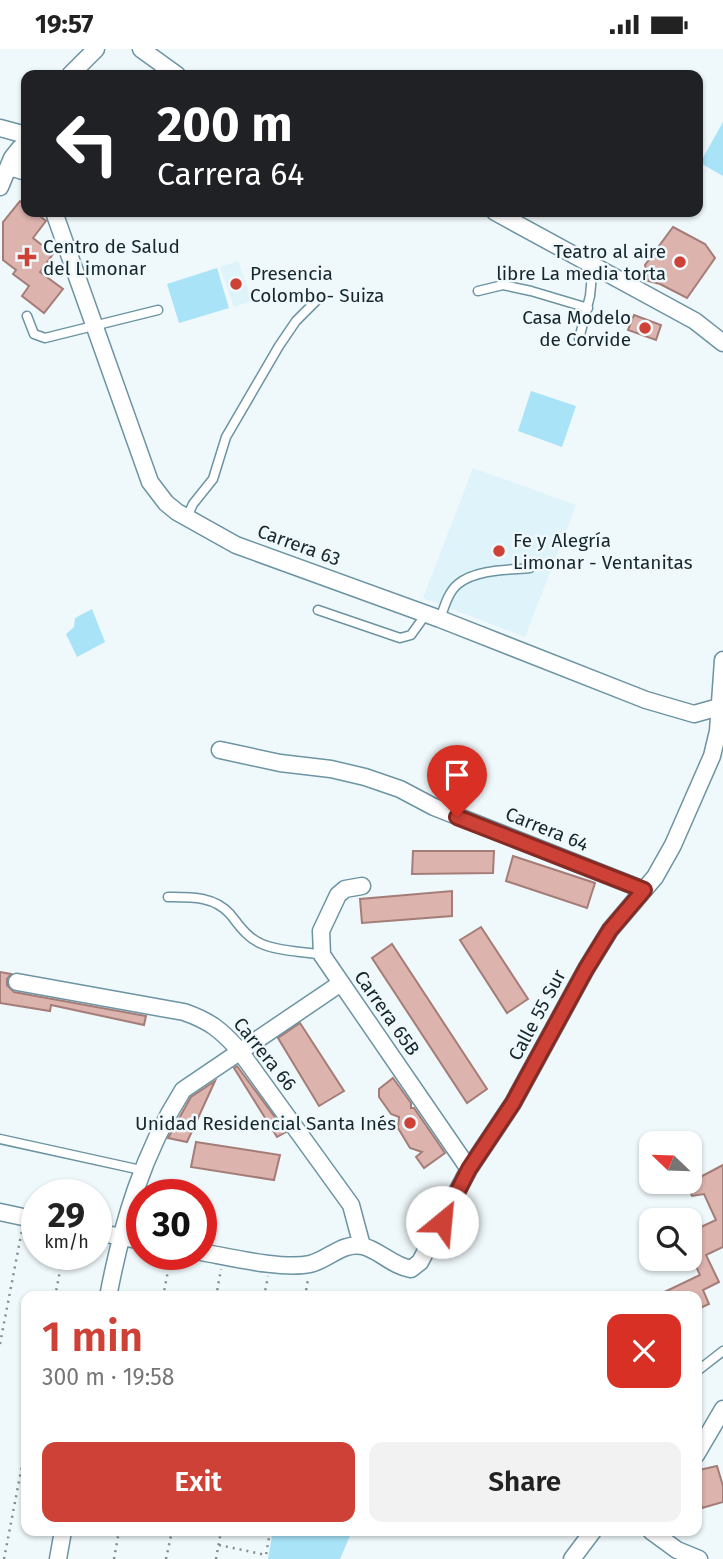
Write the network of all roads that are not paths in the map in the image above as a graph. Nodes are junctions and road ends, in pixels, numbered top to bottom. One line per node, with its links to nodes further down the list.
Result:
1 (96, 49): 3 (street)
2 (141, 49): 4 (street)
3 (75, 70)
4 (170, 70)
5 (0, 128): 6 (street)
6 (21, 144)
7 (21, 147): 10 (street)
8 (21, 149): 9 (street)
9 (21, 170)
10 (0, 187)
11 (56, 217): 19 (street, Carrera 63)
12 (504, 217): 13 (street)
13 (593, 264): 16 (lane); 21 (street)
14 (478, 291): 16 (lane)
15 (317, 300): 22 (lane)
16 (588, 308): 20 (lane)
17 (158, 310): 19 (lane)
18 (27, 316): 19 (lane)
19 (93, 326): 22 (street, Carrera 63)
20 (579, 339)
21 (723, 343)
22 (187, 517): 25 (street, Carrera 63)
23 (530, 568): 25 (lane)
24 (318, 610): 25 (lane)
25 (433, 617): 27 (street, Carrera 63)
26 (723, 660): 27 (street, Calle 55 Sur)
27 (719, 707): 30 (street, Calle 55 Sur)
28 (220, 750): 30 (street, Carrera 64)
29 (362, 885): 32 (street)
30 (644, 890): 37 (street, Calle 55 Sur)
31 (168, 897): 32 (lane)
32 (322, 954): 34 (street, Carrera 65B)
33 (17, 982): 35 (street, Carrera 66)
34 (341, 983): 35 (street); 37 (street, Carrera 65B)
35 (239, 1050): 38 (street); 44 (street, Carrera 66)
36 (0, 1139): 38 (lane)
37 (469, 1169): 44 (street, Calle 55 Sur)
38 (141, 1170): 42 (street)
39 (0, 1212): 40 (street)
40 (21, 1216)
41 (112, 1236): 42 (street)
42 (120, 1237): 43 (street); 46 (street)
43 (126, 1238)
44 (362, 1246): 45 (street)
45 (217, 1255)
46 (109, 1291)
47 (723, 1351): 48 (lane)
48 (702, 1367)
49 (723, 1409): 50 (street)
50 (710, 1433)
51 (62, 1536): 56 (street)
52 (589, 1536): 57 (street)
53 (658, 1536): 55 (street)
54 (673, 1536): 55 (street)
55 (677, 1550): 58 (street)
56 (58, 1559)
57 (572, 1559)
58 (699, 1559)

